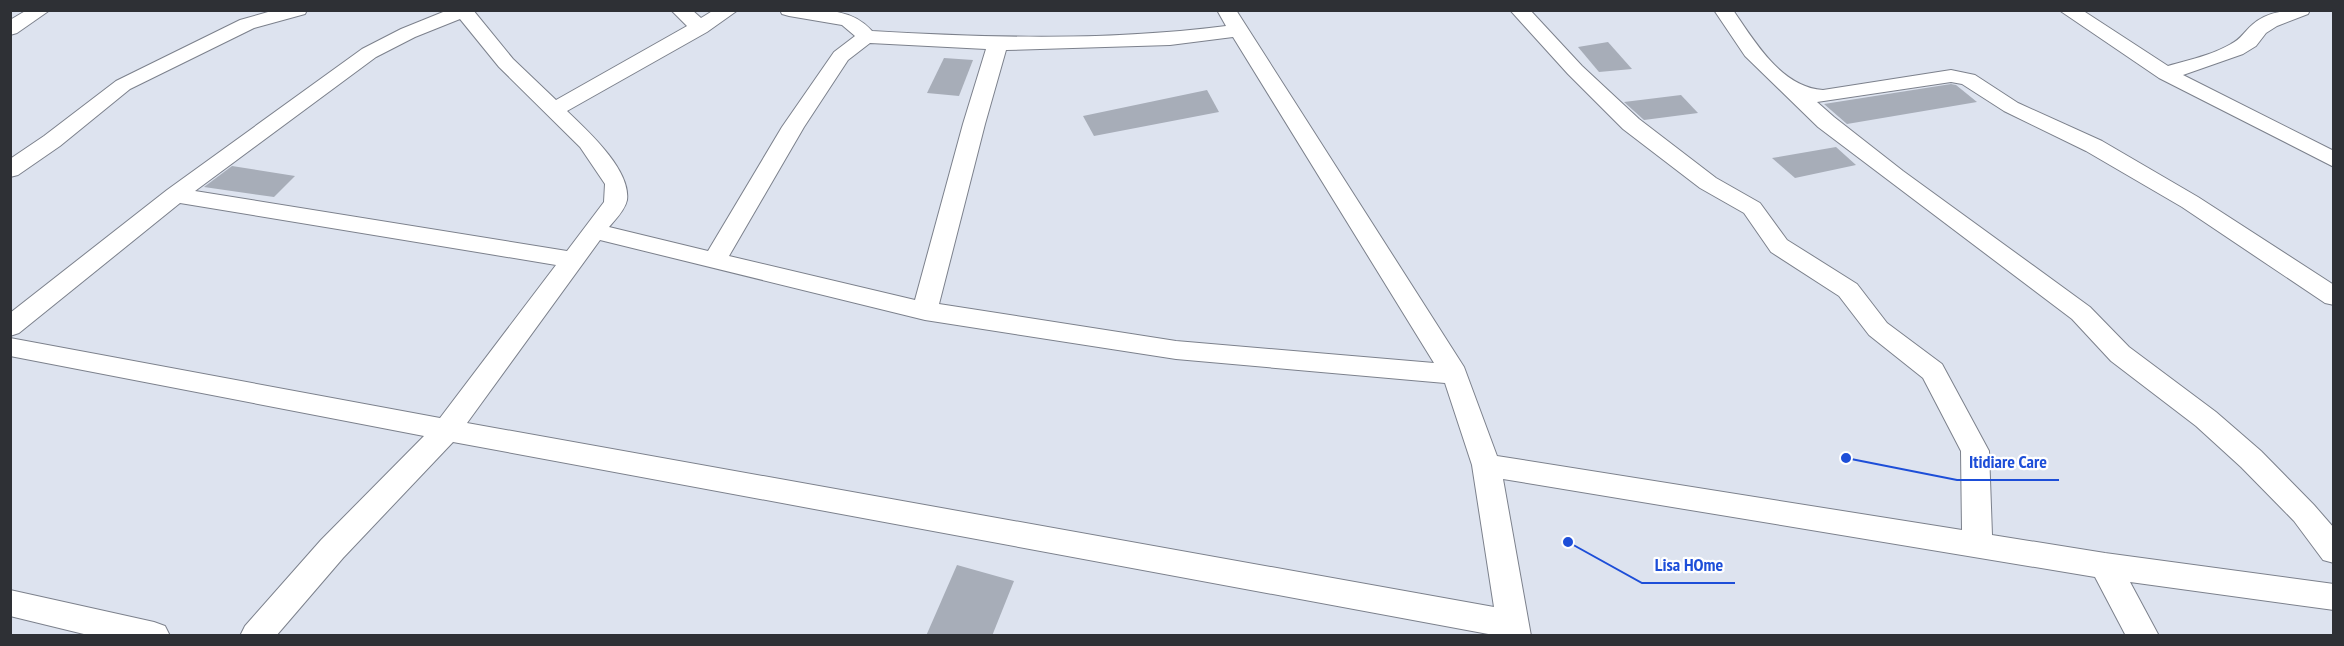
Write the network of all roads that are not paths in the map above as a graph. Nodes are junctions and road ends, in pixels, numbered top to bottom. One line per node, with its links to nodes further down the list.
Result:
1 (41, 10): 13 (street)
2 (298, 10): 20 (street)
3 (680, 10): 12 (street)
4 (729, 10): 12 (street)
5 (789, 10): 14 (street)
6 (1519, 10): 32 (street)
7 (1723, 10): 17 (street)
8 (2068, 10): 16 (street)
9 (2301, 10): 16 (street)
10 (464, 11): 18 (street); 21 (street)
11 (1232, 20): 15 (street); 29 (street)
12 (700, 28): 18 (street)
13 (10, 29)
14 (866, 37): 15 (street); 24 (street)
15 (998, 44): 26 (street)
16 (2166, 74): 19 (street)
17 (1793, 90): 25 (street); 33 (street)
18 (553, 110): 22 (street)
19 (2334, 160)
20 (10, 170)
21 (175, 195): 23 (street); 27 (street)
22 (593, 231): 23 (street); 24 (street)
23 (572, 260): 30 (street)
24 (714, 260): 26 (street)
25 (2334, 297)
26 (925, 311): 29 (street)
27 (10, 327)
28 (10, 347): 30 (street)
29 (1455, 374): 31 (street)
30 (447, 430): 37 (street); 39 (street)
31 (1486, 465): 32 (street); 37 (street)
32 (1977, 545): 34 (street)
33 (2334, 551)
34 (2105, 566): 35 (street); 40 (street)
35 (2334, 597)
36 (10, 603): 38 (street)
37 (1514, 630)
38 (154, 636)
39 (256, 636)
40 (2143, 636)

